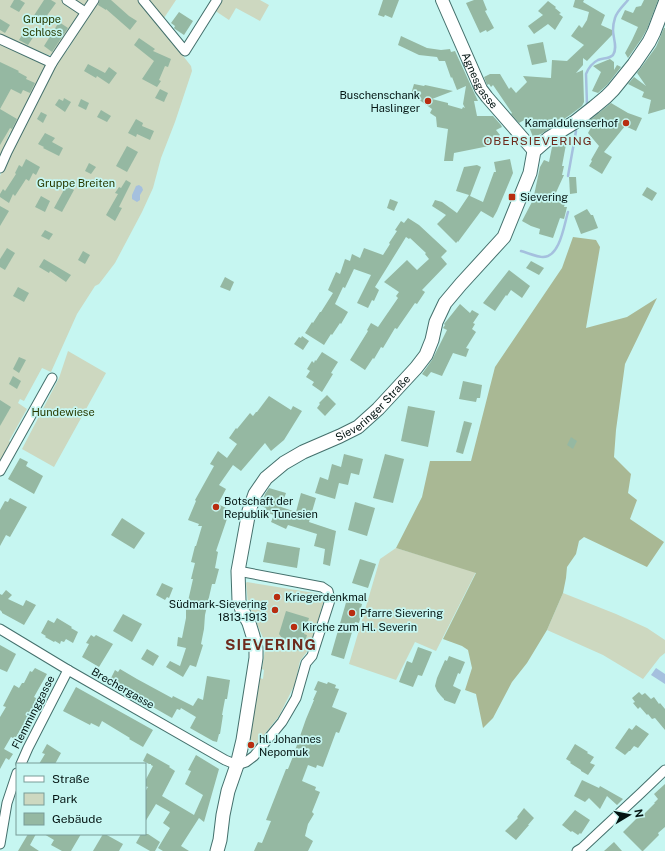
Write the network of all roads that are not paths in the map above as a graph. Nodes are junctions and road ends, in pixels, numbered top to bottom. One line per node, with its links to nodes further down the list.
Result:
1 (67, 0): 7 (street)
2 (94, 0): 7 (street)
3 (143, 0): 4 (street)
4 (217, 0)
5 (442, 0): 10 (street, Agnesgasse)
6 (665, 3): 10 (main road)
7 (85, 12): 9 (street)
8 (0, 39): 9 (street)
9 (52, 63): 11 (street)
10 (534, 151): 14 (main road, Sieveringer Straße)
11 (0, 168)
12 (52, 378): 13 (street)
13 (0, 470)
14 (238, 571): 18 (main road, Sieveringer Straße); 18 (street)
15 (0, 629): 16 (street, Brechergasse)
16 (68, 670): 17 (street, Flemminggasse); 18 (street, Brechergasse)
17 (21, 763)
18 (237, 765): 22 (main road, Sieveringer Straße)
19 (665, 770): 23 (street)
20 (16, 776): 21 (street)
21 (0, 844)
22 (217, 851)
23 (577, 851)

